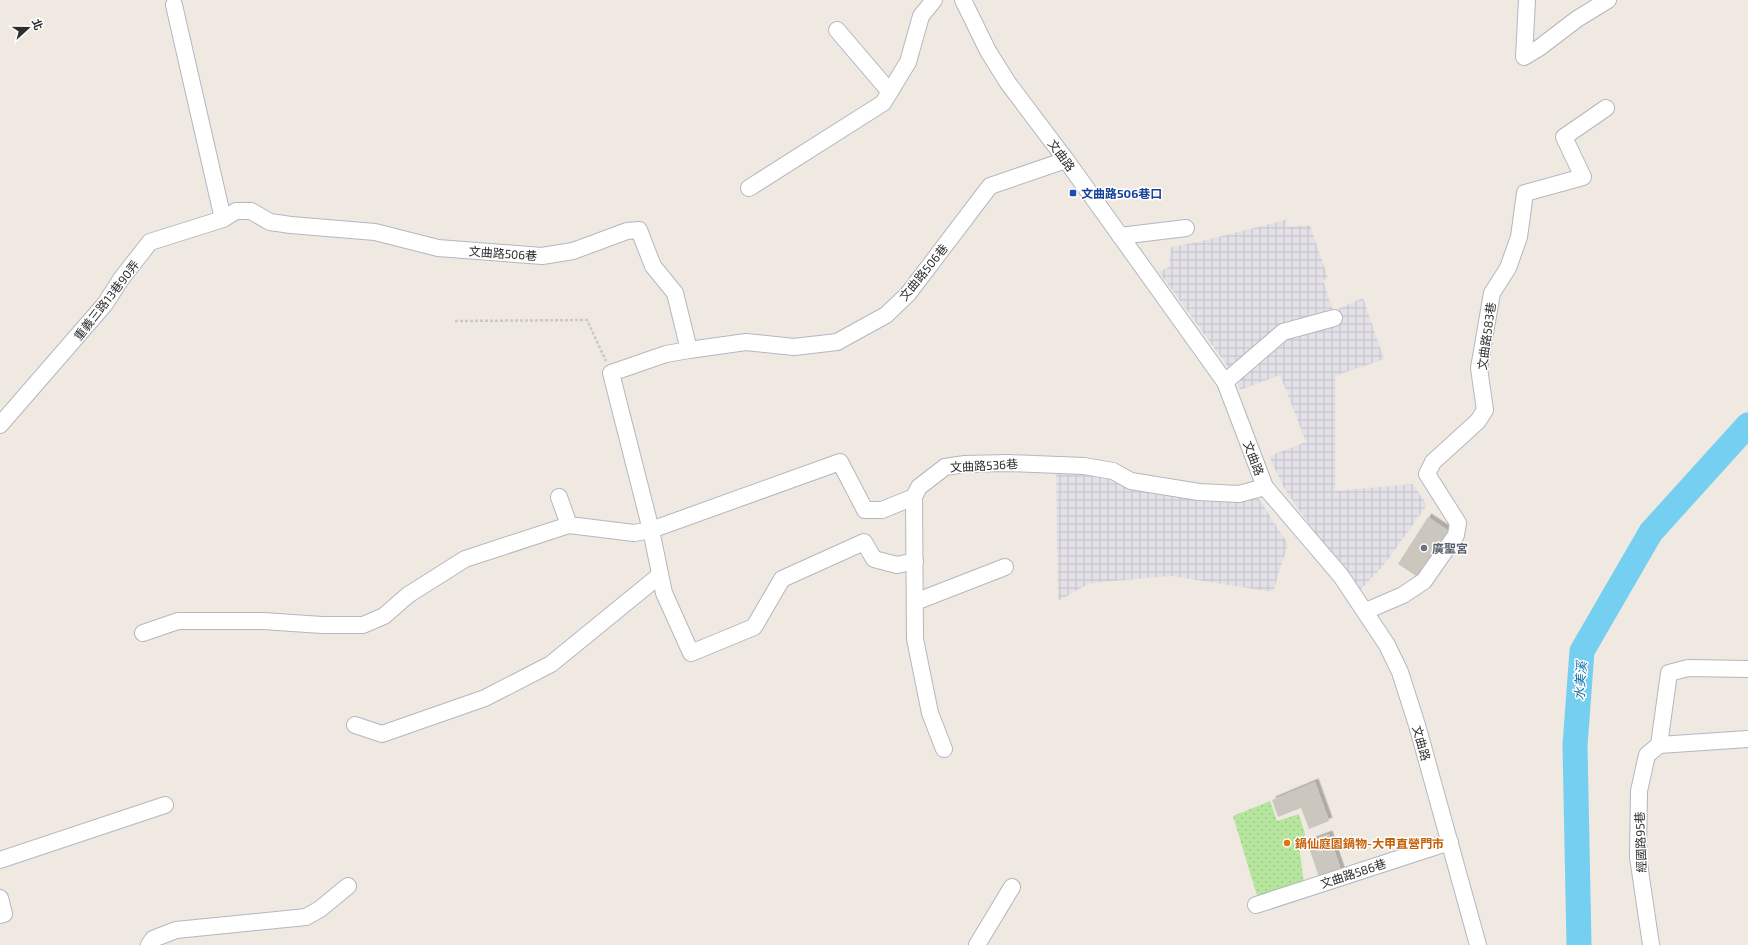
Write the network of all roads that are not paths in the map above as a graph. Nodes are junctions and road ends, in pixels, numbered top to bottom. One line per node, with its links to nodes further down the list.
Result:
1 (934, 0): 7 (street)
2 (962, 0): 10 (street, 文曲路)
3 (1527, 0): 4 (street)
4 (1608, 0)
5 (174, 5): 12 (street)
6 (837, 30): 7 (street)
7 (886, 97): 9 (street); 11 (street)
8 (1606, 108): 28 (street, 文曲路583巷)
9 (865, 128)
10 (1066, 160): 14 (street, 文曲路); 16 (street, 文曲路506巷)
11 (749, 188)
12 (230, 215): 16 (street, 文曲路506巷); 18 (street, 重義三路13巷90弄)
13 (1186, 228): 14 (street)
14 (1120, 236): 17 (street, 文曲路)
15 (1334, 318): 17 (street)
16 (689, 350): 23 (street, 文曲路506巷)
17 (1225, 382): 19 (street, 文曲路)
18 (0, 425)
19 (1265, 487): 21 (street, 文曲路536巷); 28 (street, 文曲路)
20 (559, 497): 22 (street)
21 (914, 498): 23 (street); 24 (street)
22 (570, 525): 23 (street); 29 (street)
23 (651, 530): 26 (street)
24 (915, 561): 26 (street); 27 (street)
25 (1005, 567): 27 (street)
26 (660, 575): 31 (street)
27 (915, 602): 34 (street)
28 (1366, 612): 36 (street, 文曲路)
29 (143, 633)
30 (1748, 668): 33 (street)
31 (355, 725)
32 (1748, 739): 33 (street)
33 (1658, 745): 46 (street, 經國路95巷)
34 (944, 749)
35 (165, 805): 37 (street)
36 (1450, 842): 41 (street, 文曲路586巷); 45 (street, 文曲路)
37 (0, 860)
38 (348, 886): 43 (street)
39 (1012, 887): 44 (street)
40 (0, 898): 42 (street)
41 (1256, 905)
42 (0, 915)
43 (149, 945)
44 (976, 945)
45 (1478, 945)
46 (1652, 945)

